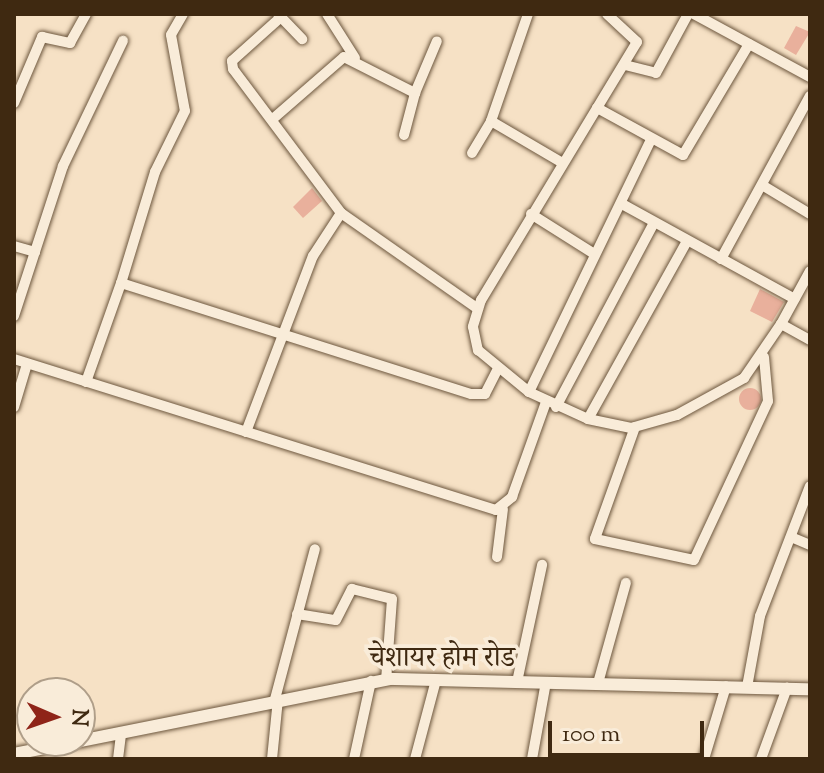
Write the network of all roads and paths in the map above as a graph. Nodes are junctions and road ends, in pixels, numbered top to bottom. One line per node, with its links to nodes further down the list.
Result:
1 (86, 14): 18 (street)
2 (183, 14): 38 (street)
3 (327, 14): 13 (street)
4 (528, 14): 21 (street)
5 (607, 14): 14 (street)
6 (688, 14): 14 (street)
7 (694, 14): 12 (street)
8 (279, 16): 9 (street); 20 (street)
9 (302, 39)
10 (123, 41): 34 (street)
11 (437, 41): 16 (street)
12 (749, 44): 15 (street); 23 (street)
13 (355, 58): 16 (street); 20 (street)
14 (625, 65): 19 (street)
15 (810, 77)
16 (415, 93): 22 (street)
17 (810, 96): 26 (street)
18 (14, 103)
19 (597, 108): 23 (street); 25 (street)
20 (275, 117): 28 (street)
21 (491, 121): 24 (street); 25 (street)
22 (404, 135)
23 (651, 140): 27 (street)
24 (472, 153)
25 (561, 162): 29 (street)
26 (762, 185): 30 (street); 36 (street)
27 (622, 204): 31 (street); 35 (street)
28 (341, 213): 40 (street); 43 (street)
29 (531, 214): 35 (street); 40 (street)
30 (810, 214)
31 (654, 223): 32 (street); 51 (street)
32 (687, 241): 36 (street); 53 (street)
33 (14, 246): 34 (street)
34 (35, 252): 41 (street)
35 (593, 253): 50 (street)
36 (721, 259): 39 (street)
37 (810, 271): 39 (street)
38 (121, 283): 43 (street); 49 (street)
39 (795, 299): 42 (street)
40 (478, 309): 48 (street)
41 (14, 316)
42 (781, 324): 44 (street); 45 (street)
43 (281, 336): 48 (street); 55 (street)
44 (810, 340)
45 (764, 357): 54 (street); 54 (street)
46 (14, 359): 47 (street)
47 (27, 364): 49 (street); 52 (street)
48 (498, 369): 50 (street)
49 (86, 382): 55 (street)
50 (529, 392): 51 (street)
51 (551, 404): 53 (street); 57 (street)
52 (14, 407)
53 (588, 419): 54 (street)
54 (635, 427)
55 (246, 432): 57 (street)
56 (810, 486): 58 (street)
57 (503, 509): 61 (street)
58 (791, 537): 59 (street); 72 (street)
59 (810, 545)
60 (315, 549): 64 (street)
61 (497, 557)
62 (542, 565): 68 (street)
63 (626, 583): 70 (street)
64 (297, 614): 65 (street); 75 (street)
65 (386, 680): 66 (street, चेशायर होम रोड); 67 (street, चेशायर होम रोड)
66 (436, 680): 68 (street, चेशायर होम रोड); 81 (street)
67 (371, 681): 75 (street, चेशायर होम रोड); 80 (street)
68 (517, 682): 69 (street, चेशायर होम रोड)
69 (546, 682): 70 (street, चेशायर होम रोड); 82 (street)
70 (598, 683): 71 (street, चेशायर होम रोड)
71 (726, 686): 72 (street, चेशायर होम रोड); 83 (street)
72 (747, 687): 73 (street, चेशायर होम रोड)
73 (787, 688): 74 (street, चेशायर होम रोड); 84 (street)
74 (810, 689)
75 (277, 699): 76 (street, चेशायर होम रोड); 79 (street)
76 (121, 733): 77 (street, चेशायर होम रोड); 78 (street)
77 (96, 738)
78 (118, 759)
79 (272, 759)
80 (354, 759)
81 (415, 759)
82 (532, 759)
83 (704, 759)
84 (761, 759)

